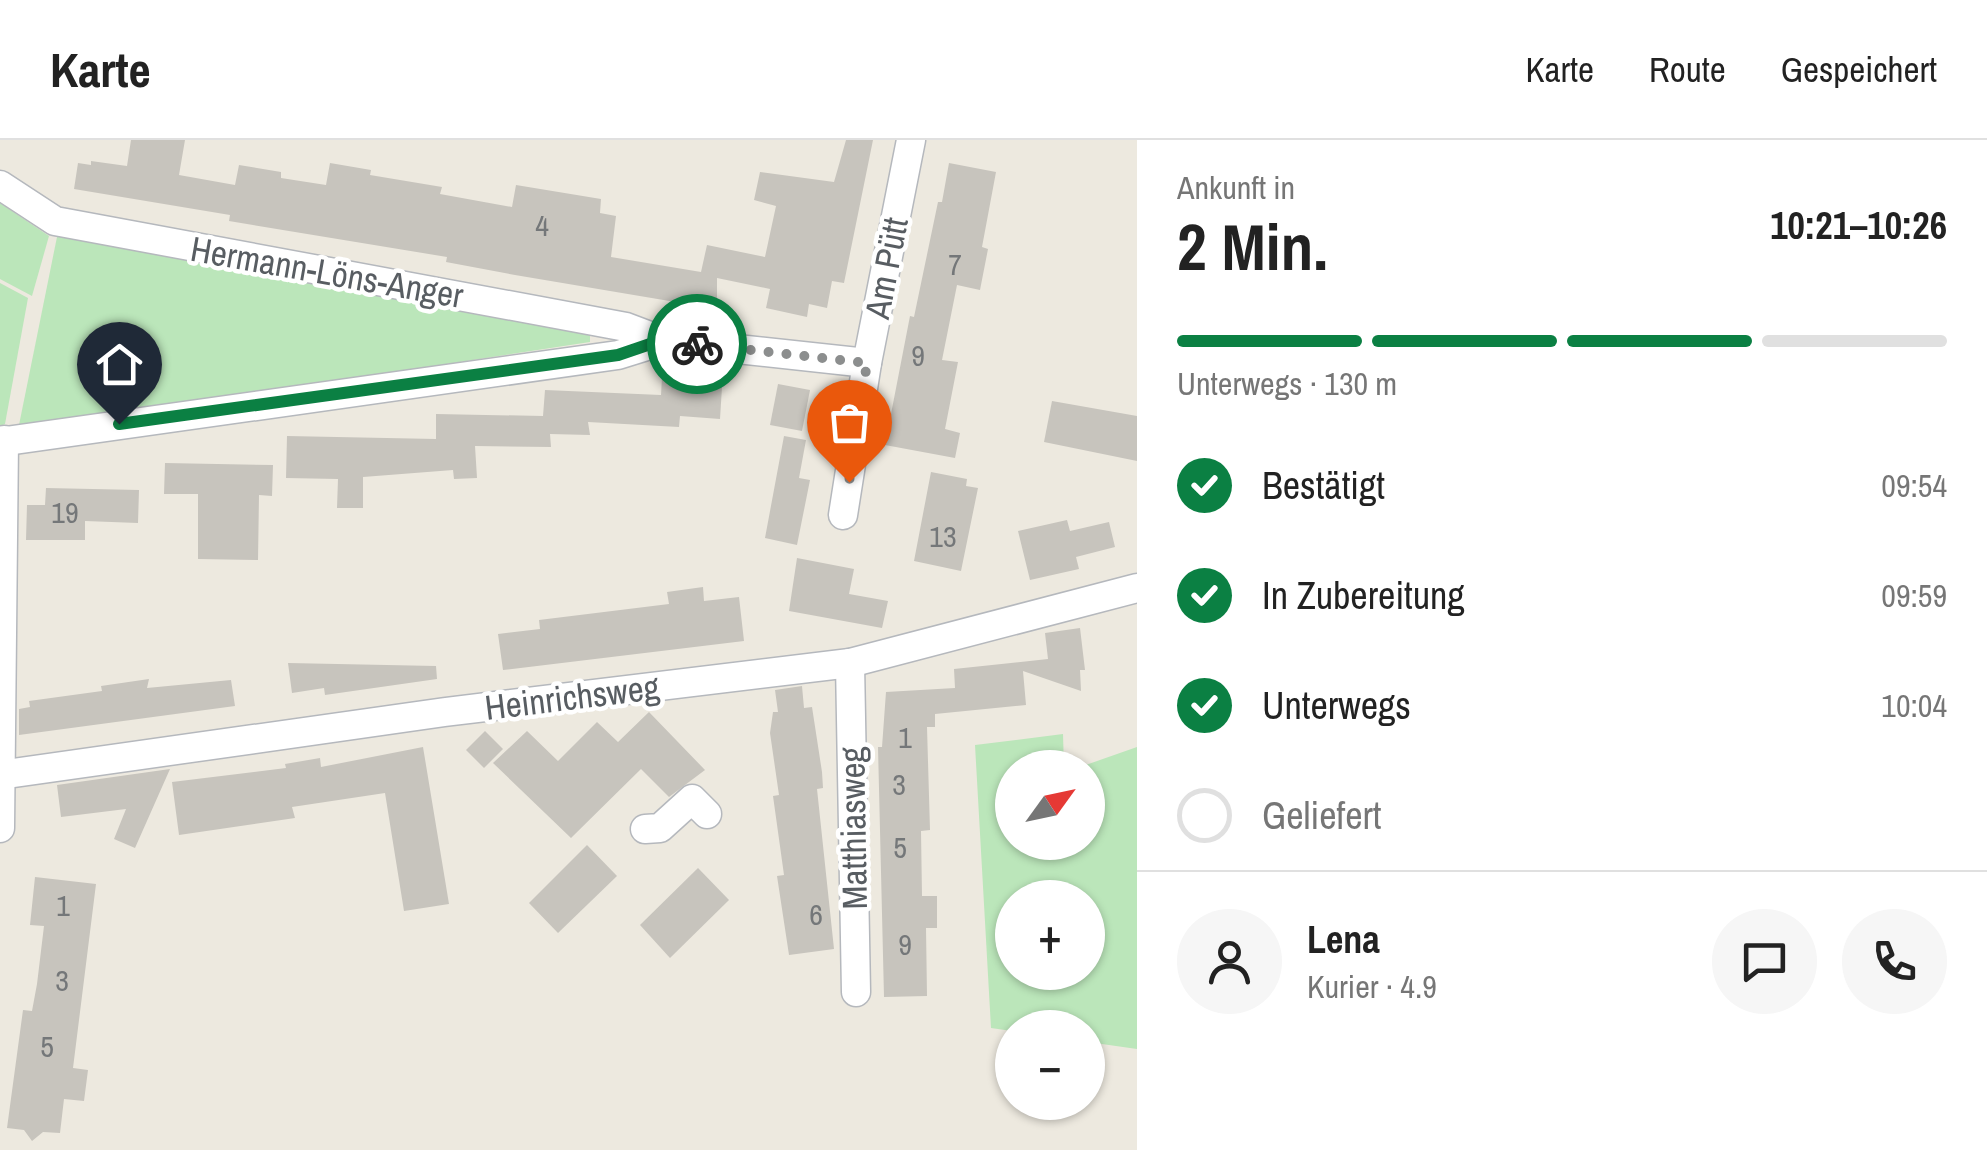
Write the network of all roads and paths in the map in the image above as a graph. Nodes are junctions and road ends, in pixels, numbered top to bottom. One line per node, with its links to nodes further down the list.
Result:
1 (911, 140): 4 (street, Am Pütt)
2 (0, 185): 3 (street, Hermann-Löns-Anger)
3 (662, 340): 4 (street, Hermann-Löns-Anger); 5 (street, Hermann-Löns-Anger)
4 (867, 363): 6 (street, Am Pütt)
5 (2, 441): 9 (street)
6 (843, 515)
7 (1137, 588): 8 (street, Heinrichsweg)
8 (850, 663): 9 (street, Heinrichsweg); 13 (street, Matthiasweg)
9 (1, 775): 11 (street)
10 (707, 814): 12 (street)
11 (0, 828)
12 (645, 829)
13 (856, 992)

